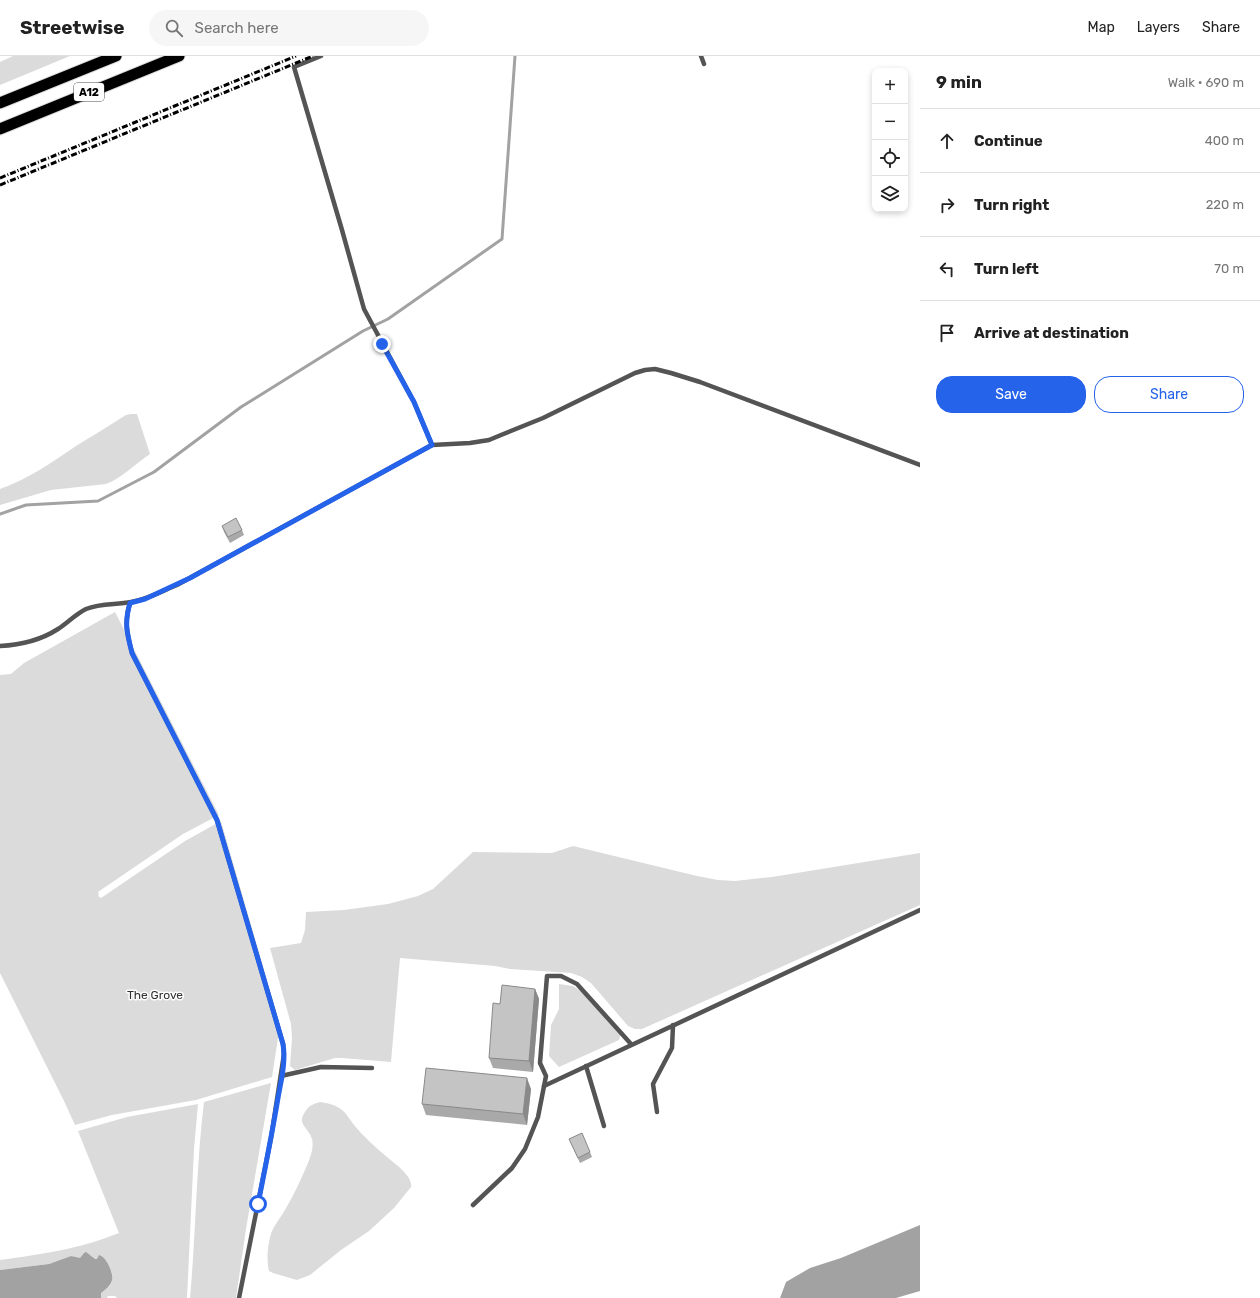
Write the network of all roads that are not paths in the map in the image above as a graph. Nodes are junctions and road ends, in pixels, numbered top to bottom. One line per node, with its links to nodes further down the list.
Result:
1 (116, 56): 6 (highway, A12)
2 (178, 56): 7 (highway, A12)
3 (321, 56): 8 (lane)
4 (701, 56): 5 (lane)
5 (704, 64)
6 (0, 103)
7 (0, 129)
8 (432, 445): 9 (lane); 10 (lane)
9 (920, 465)
10 (130, 603): 11 (lane); 17 (lane)
11 (0, 646)
12 (920, 910): 13 (lane)
13 (673, 1025): 14 (lane); 19 (lane)
14 (631, 1044): 15 (lane); 18 (lane)
15 (586, 1066): 18 (lane); 20 (lane)
16 (372, 1068): 17 (lane)
17 (281, 1076): 22 (lane)
18 (544, 1086): 21 (lane)
19 (657, 1112)
20 (604, 1126)
21 (473, 1205)
22 (239, 1298)

